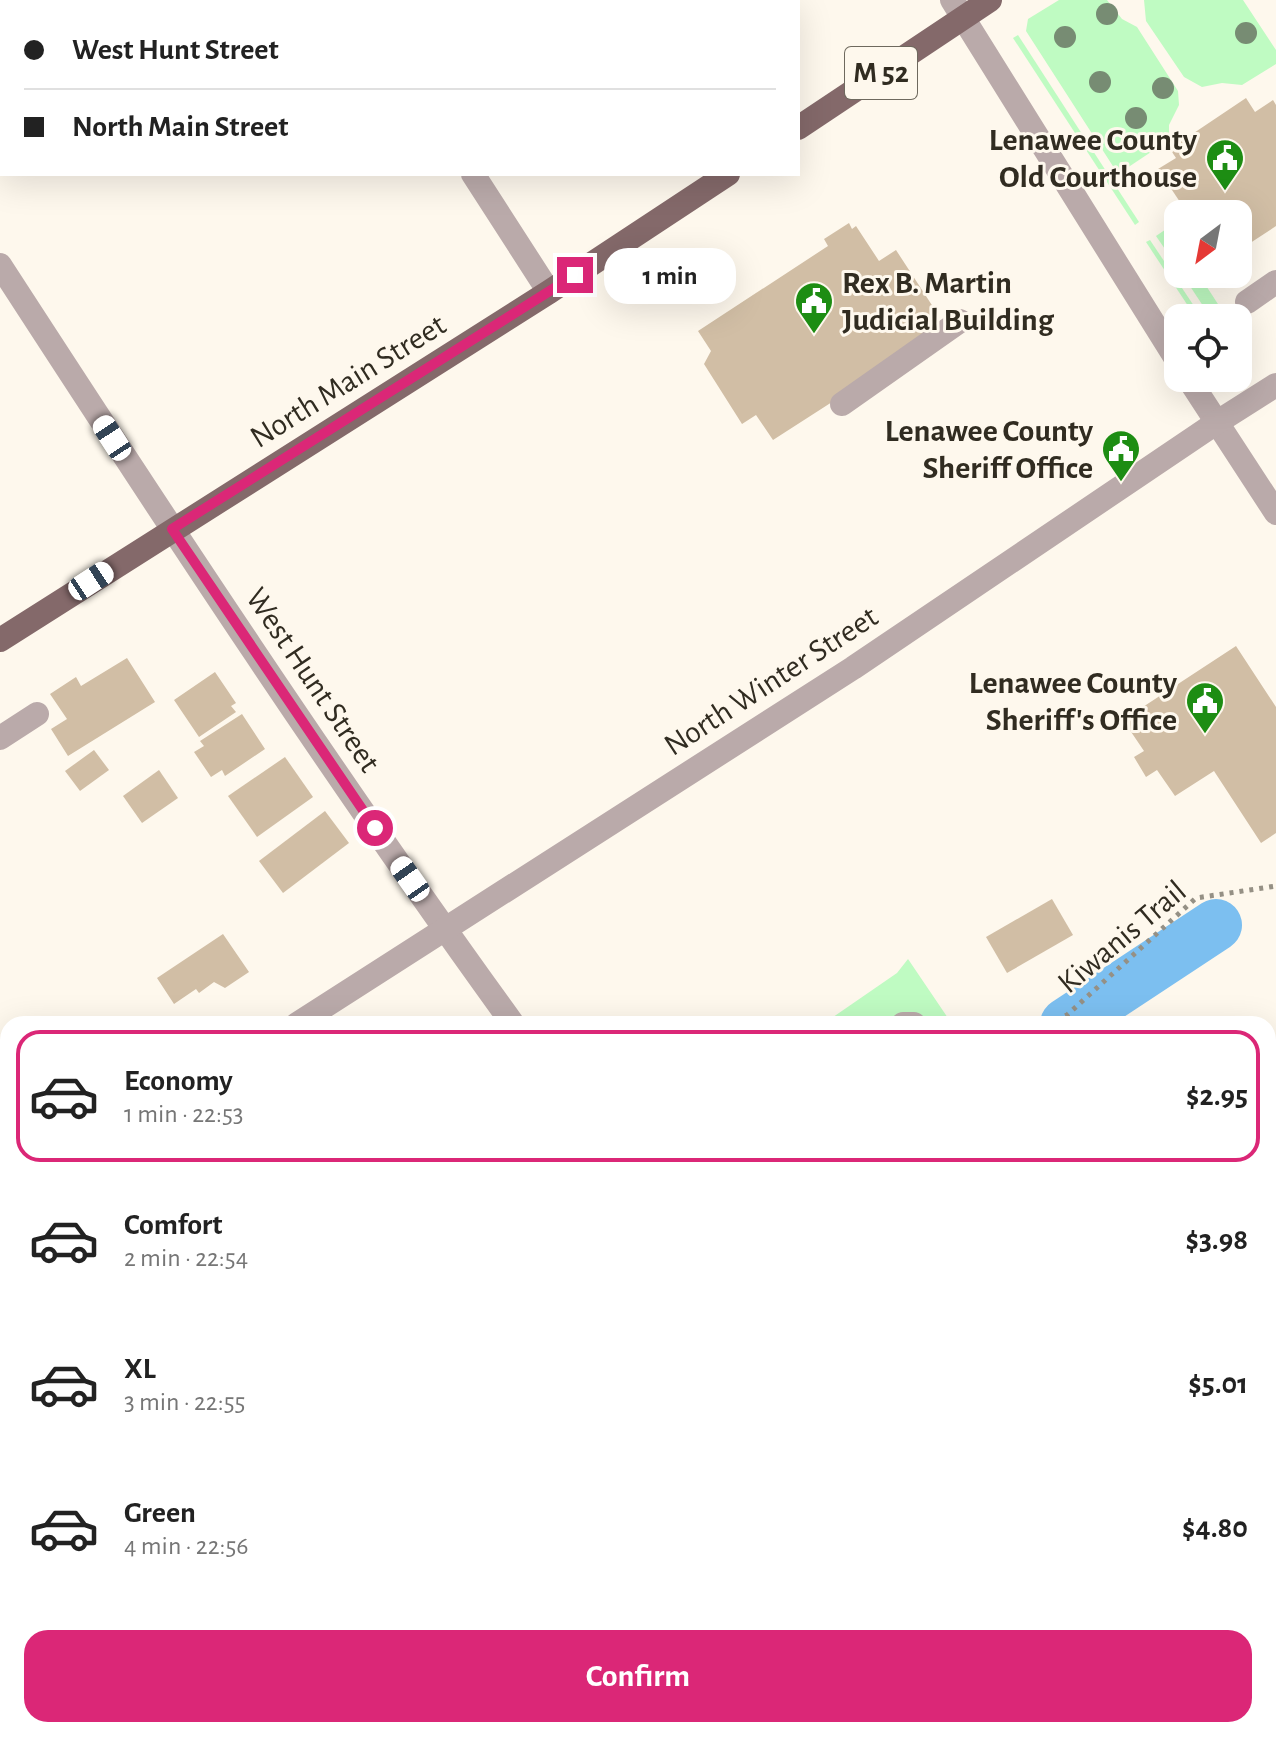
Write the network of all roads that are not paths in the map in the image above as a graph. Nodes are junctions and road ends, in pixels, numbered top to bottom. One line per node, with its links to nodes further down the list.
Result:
1 (990, 0): 2 (main road, M 52)
2 (958, 9): 3 (main road, M 52); 11 (street)
3 (800, 127)
4 (474, 176): 8 (street)
5 (725, 176): 8 (main road, North Main Street)
6 (0, 265): 17 (street, West Hunt Street)
7 (1276, 282): 9 (street)
8 (549, 292): 17 (main road, North Main Street)
9 (1247, 302)
10 (960, 321): 14 (street)
11 (1164, 340)
12 (1276, 385): 15 (street, North Winter Street)
13 (1197, 392): 15 (street)
14 (842, 404)
15 (1216, 423): 16 (street); 21 (street, North Winter Street)
16 (1276, 513)
17 (172, 529): 18 (main road, North Main Street); 21 (street, West Hunt Street)
18 (0, 640)
19 (37, 714): 20 (street)
20 (0, 738)
21 (445, 930): 22 (street, North Winter Street); 23 (street, West Hunt Street)
22 (310, 1016)
23 (507, 1016)

